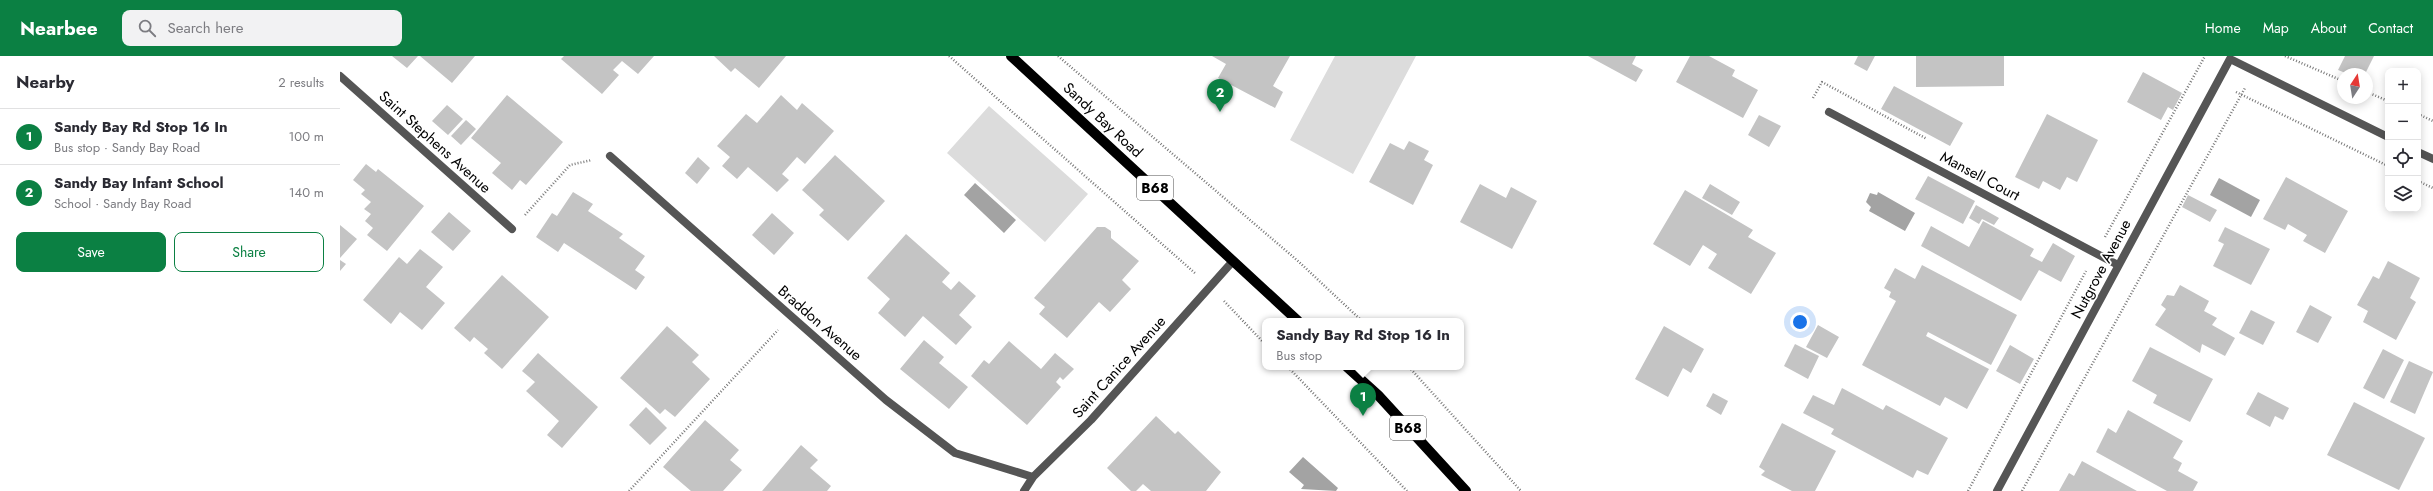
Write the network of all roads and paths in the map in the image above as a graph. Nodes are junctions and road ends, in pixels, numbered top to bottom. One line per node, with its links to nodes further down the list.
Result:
1 (949, 56): 27 (path)
2 (1011, 56): 25 (main road, Sandy Bay Road / B68)
3 (1058, 56): 30 (path)
4 (2205, 56): 24 (path)
5 (2285, 56): 8 (path)
6 (2254, 71): 9 (street, Nutgrove Avenue); 10 (path); 16 (street)
7 (340, 76): 23 (street, Saint Stephens Avenue)
8 (2337, 78)
9 (2217, 82): 10 (path); 26 (street, Nutgrove Avenue)
10 (2241, 94): 20 (path); 43 (path)
11 (2373, 95): 12 (path)
12 (2385, 100)
13 (1829, 112): 24 (street, Mansell Court)
14 (2421, 115): 15 (path)
15 (2433, 121)
16 (2385, 136)
17 (2421, 153): 19 (street)
18 (610, 156): 23 (path); 28 (street, Braddon Avenue)
19 (2433, 159)
20 (2385, 165)
21 (2421, 182): 22 (path)
22 (2433, 188)
23 (512, 229)
24 (2096, 253): 26 (street, Mansell Court); 41 (path)
25 (1234, 261): 27 (street, Saint Canice Avenue); 29 (main road, Sandy Bay Road / B68)
26 (2118, 265): 42 (street, Nutgrove Avenue)
27 (1211, 287): 31 (path); 35 (street, Saint Canice Avenue)
28 (791, 316): 35 (street, Braddon Avenue); 36 (path)
29 (1295, 318)
30 (1359, 318)
31 (1262, 341)
32 (1291, 370): 38 (path)
33 (1350, 370): 39 (main road, B68)
34 (1412, 370): 40 (path)
35 (1033, 477): 37 (street, Saint Canice Avenue)
36 (628, 491)
37 (1024, 491)
38 (1407, 491)
39 (1466, 491)
40 (1520, 491)
41 (1968, 491)
42 (1996, 491)
43 (2022, 491)

